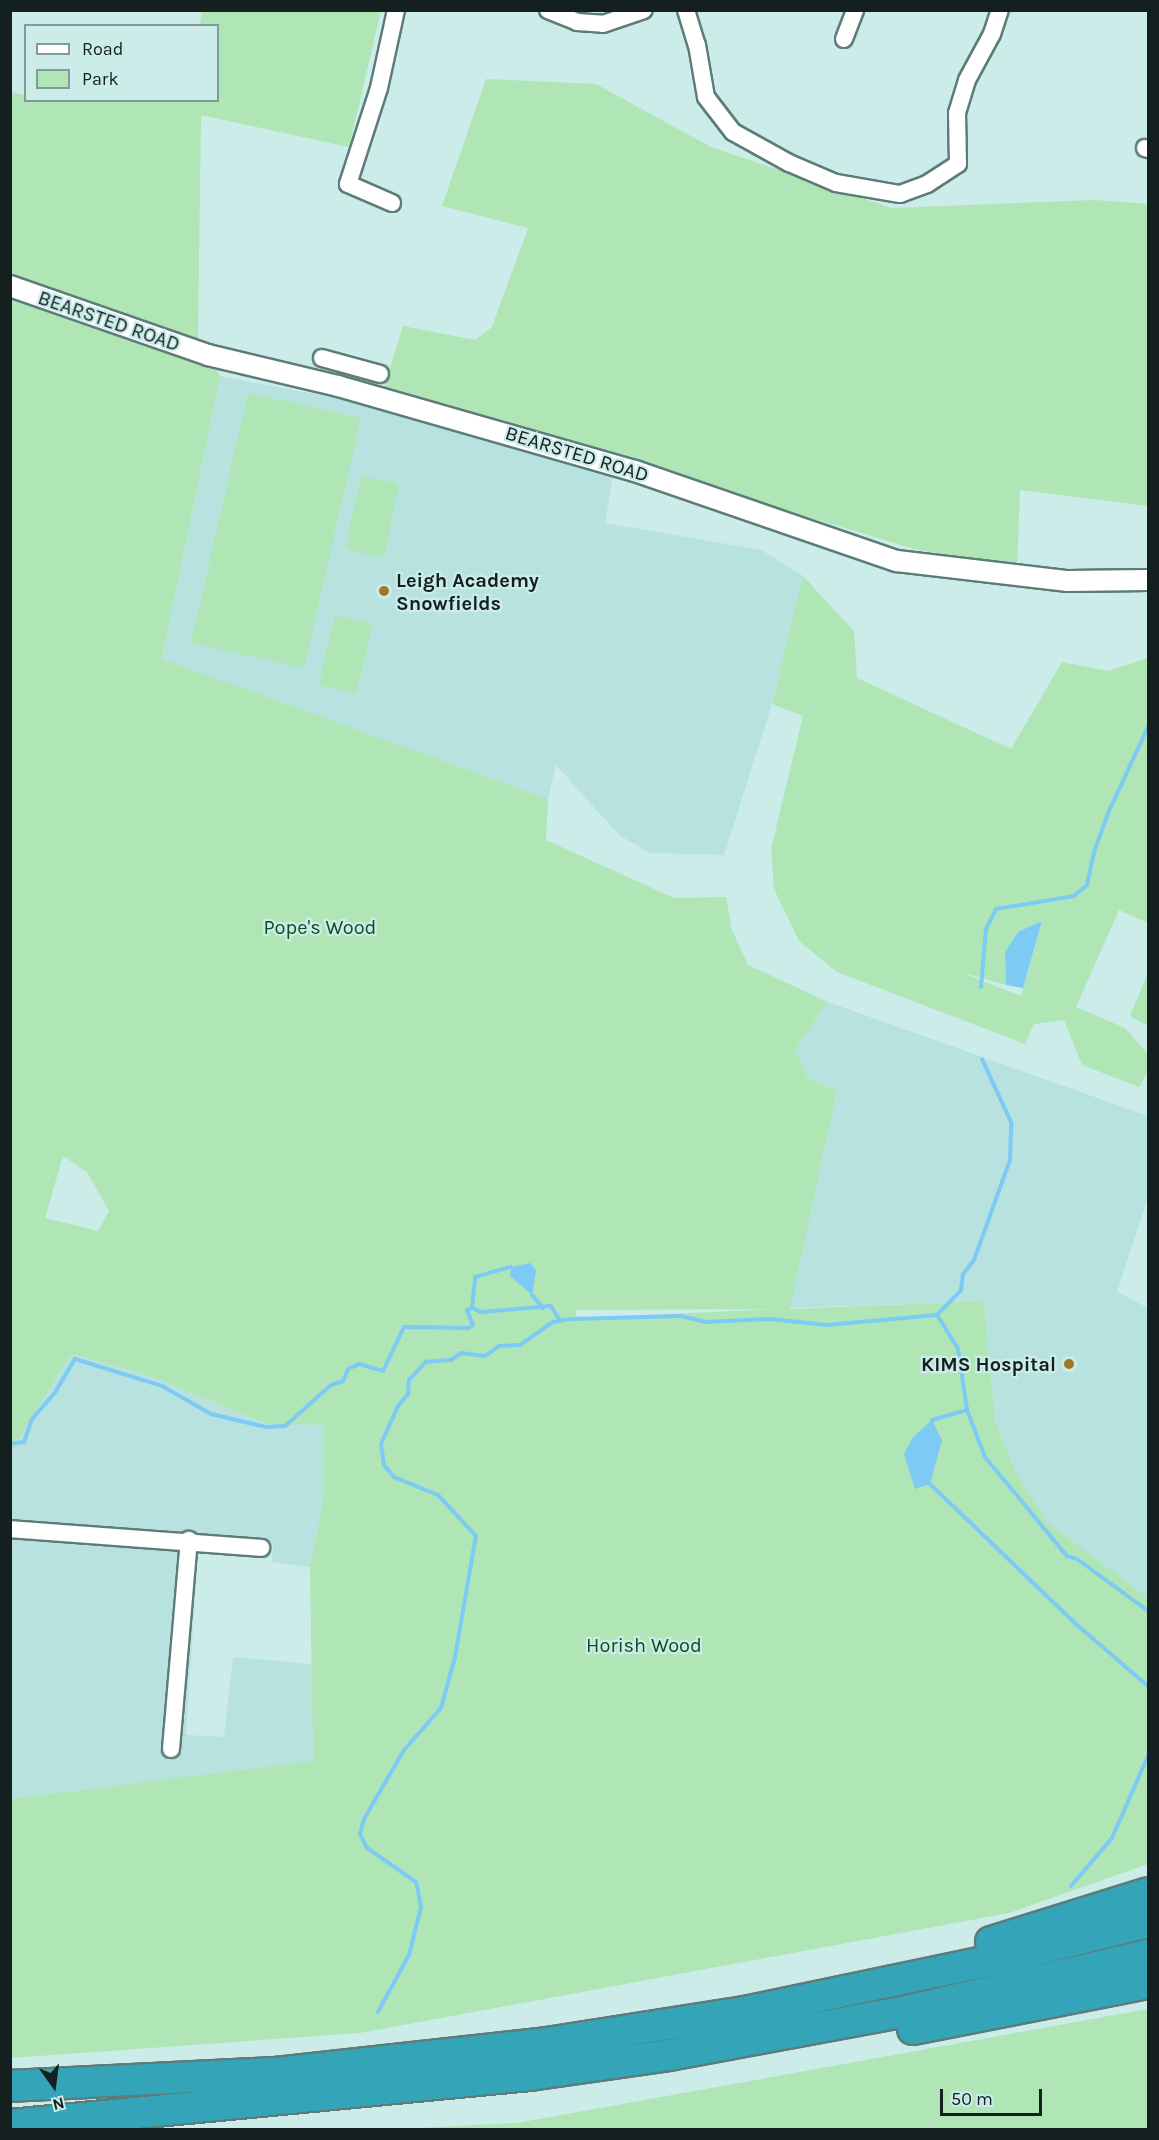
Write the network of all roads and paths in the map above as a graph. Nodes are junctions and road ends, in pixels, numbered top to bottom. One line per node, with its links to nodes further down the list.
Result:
1 (396, 10): 8 (street)
2 (548, 10): 3 (street)
3 (644, 10)
4 (686, 10): 6 (street)
5 (855, 10): 7 (street)
6 (1000, 10)
7 (844, 39)
8 (393, 203)
9 (10, 286): 13 (street, BEARSTED ROAD)
10 (322, 358): 11 (street)
11 (343, 364): 12 (street); 13 (street)
12 (380, 374)
13 (338, 386): 14 (street, BEARSTED ROAD)
14 (1149, 580)
15 (10, 1528): 16 (street)
16 (189, 1540): 17 (street); 18 (street)
17 (261, 1548)
18 (171, 1749)
19 (1149, 1893): 23 (highway)
20 (1149, 1922): 23 (highway)
21 (1149, 1954): 24 (highway)
22 (1149, 1983): 24 (highway)
23 (853, 1990): 25 (highway)
24 (726, 2045): 26 (highway)
25 (10, 2086)
26 (10, 2125)

